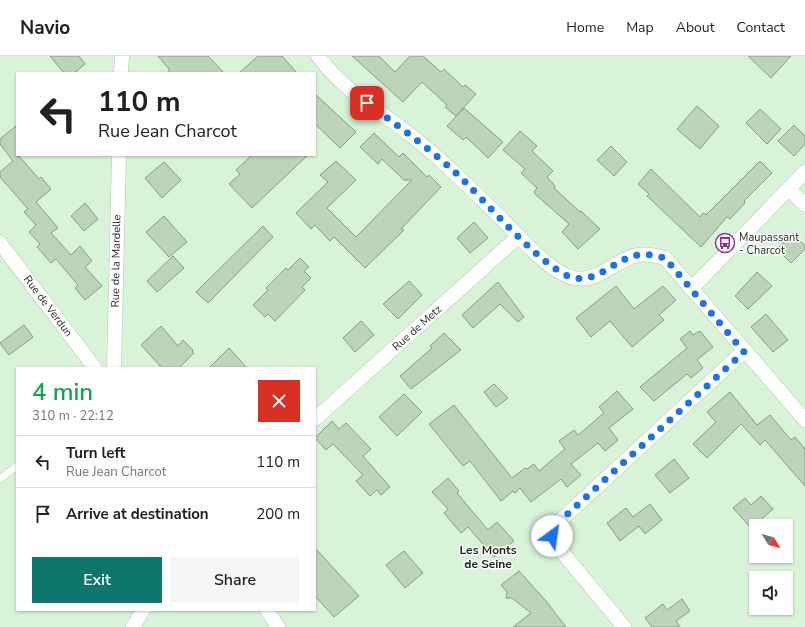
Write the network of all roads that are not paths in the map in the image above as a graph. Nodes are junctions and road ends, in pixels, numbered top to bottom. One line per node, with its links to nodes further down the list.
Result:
1 (122, 56): 3 (street)
2 (318, 56): 8 (street)
3 (121, 72)
4 (119, 156): 13 (street, Rue de la Mardelle)
5 (805, 172): 6 (street)
6 (789, 188): 7 (street); 10 (street)
7 (805, 205)
8 (518, 236): 10 (street); 14 (street, Rue de Metz)
9 (0, 243): 12 (street, Rue de Verdun)
10 (691, 289): 11 (street)
11 (744, 352): 15 (street); 22 (street)
12 (94, 367)
13 (114, 367)
14 (316, 418)
15 (805, 420)
16 (16, 467): 17 (lane)
17 (0, 479)
18 (142, 611): 20 (street)
19 (268, 611): 21 (street)
20 (133, 627)
21 (278, 627)
22 (624, 627)

